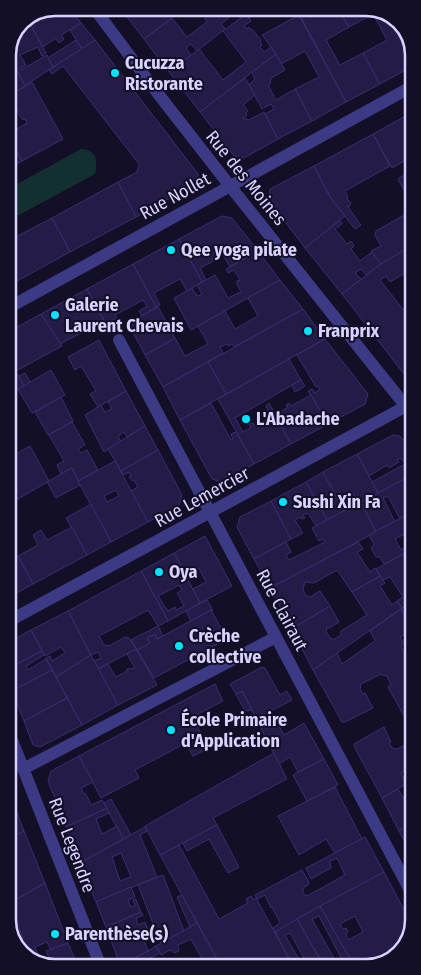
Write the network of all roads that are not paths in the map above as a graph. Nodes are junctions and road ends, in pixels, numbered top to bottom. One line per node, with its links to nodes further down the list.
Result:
1 (100, 16): 3 (street, Rue des Moines)
2 (405, 90): 3 (street, Rue Nollet)
3 (230, 186): 4 (street, Rue Nollet); 6 (street, Rue des Moines)
4 (16, 304)
5 (119, 340): 8 (street, Rue Clairaut)
6 (405, 402)
7 (405, 411): 8 (street, Rue Lemercier)
8 (210, 512): 9 (street, Rue Lemercier); 10 (street, Rue Clairaut)
9 (16, 617)
10 (276, 637): 12 (street); 13 (street, Rue Clairaut)
11 (16, 751): 12 (street, Rue Legendre)
12 (23, 769): 14 (street, Rue Legendre)
13 (405, 881)
14 (98, 959)

